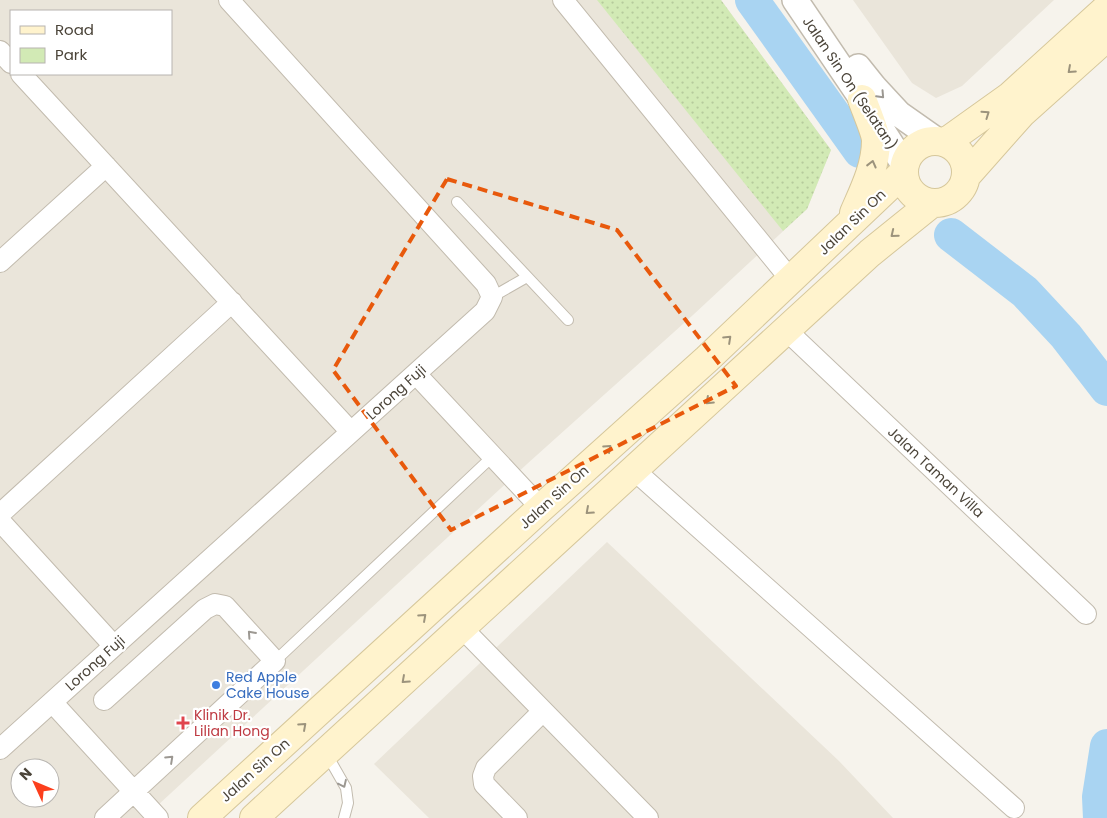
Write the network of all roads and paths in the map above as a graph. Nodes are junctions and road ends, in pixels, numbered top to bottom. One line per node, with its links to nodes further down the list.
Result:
1 (229, 0): 21 (street)
2 (563, 0): 20 (street)
3 (795, 0): 10 (street, Jalan Sin On (Selatan))
4 (810, 0): 11 (street, Jalan Sin On (Selatan), one-way to 11)
5 (1107, 8): 11 (main road, one-way to 5)
6 (1107, 37): 14 (main road, one-way to 14)
7 (0, 51): 8 (street)
8 (10, 62)
9 (22, 75): 12 (street)
10 (862, 99): 13 (street, Jalan Sin On (Selatan)); 17 (main road, one-way to 10)
11 (941, 141): 13 (main road); 14 (main road)
12 (106, 166): 18 (street); 22 (street)
13 (904, 169): 16 (main road); 17 (main road, Jalan Sin On)
14 (967, 175): 16 (main road)
15 (457, 202): 19 (lane)
16 (932, 203): 24 (main road, one-way to 24)
17 (848, 225): 20 (main road, Jalan Sin On)
18 (0, 262)
19 (527, 278): 21 (lane); 23 (lane)
20 (791, 280): 29 (main road, Jalan Sin On, one-way to 20)
21 (492, 297): 25 (street, Lorong Fuji)
22 (232, 302): 26 (street); 30 (street)
23 (568, 320)
24 (786, 330): 28 (main road, one-way to 28); 32 (street, Jalan Taman Villa)
25 (416, 374): 26 (street, Lorong Fuji); 27 (street)
26 (351, 432): 34 (street, Lorong Fuji)
27 (493, 456): 29 (street); 36 (lane)
28 (634, 470): 33 (main road, one-way to 33); 43 (street)
29 (542, 508): 46 (main road, Jalan Sin On, one-way to 29)
30 (0, 514)
31 (0, 521): 34 (street)
32 (1086, 614)
33 (462, 628): 39 (street); 41 (main road, one-way to 41)
34 (121, 640): 35 (street); 38 (street, Lorong Fuji)
35 (149, 659): 36 (street, one-way to 35); 37 (street)
36 (276, 661): 42 (street, one-way to 36)
37 (104, 700)
38 (52, 702): 40 (street, Lorong Fuji); 42 (street)
39 (543, 711): 49 (street); 50 (street)
40 (0, 749)
41 (326, 752): 47 (main road); 48 (lane, one-way to 48)
42 (134, 792): 44 (street); 45 (street)
43 (1014, 808)
44 (105, 818)
45 (158, 818)
46 (202, 818)
47 (254, 818)
48 (344, 818)
49 (518, 818)
50 (648, 818)

